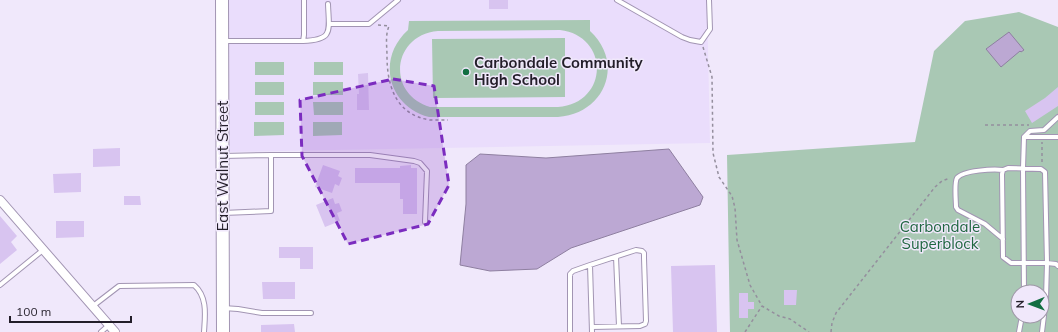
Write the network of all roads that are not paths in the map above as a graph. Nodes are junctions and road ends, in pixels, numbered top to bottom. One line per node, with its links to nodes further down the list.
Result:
1 (222, 0): 8 (street, East Walnut Street)
2 (304, 0): 9 (lane)
3 (398, 0): 7 (lane)
4 (617, 0): 5 (lane)
5 (709, 0)
6 (328, 4): 7 (lane)
7 (329, 24): 9 (lane)
8 (223, 41): 9 (lane); 14 (street, East Walnut Street)
9 (303, 41)
10 (1058, 117): 11 (lane)
11 (1024, 137): 12 (lane); 15 (lane)
12 (1058, 137)
13 (271, 155): 14 (lane); 18 (lane); 19 (lane)
14 (223, 156): 18 (street, East Walnut Street)
15 (1023, 168): 16 (lane); 23 (lane); 24 (lane)
16 (1003, 170): 20 (lane); 20 (lane)
17 (0, 200): 21 (street)
18 (223, 213): 30 (street, East Walnut Street)
19 (425, 222)
20 (1003, 239): 24 (lane)
21 (43, 249): 28 (lane); 29 (street)
22 (616, 256): 25 (lane); 33 (lane); 33 (lane)
23 (1047, 262): 24 (lane); 26 (lane); 41 (lane)
24 (1024, 263): 27 (lane)
25 (590, 265): 34 (lane); 39 (lane)
26 (1058, 266)
27 (1024, 284)
28 (0, 285)
29 (92, 306): 32 (street); 37 (lane)
30 (223, 308): 31 (lane); 38 (street, East Walnut Street)
31 (311, 312)
32 (109, 325): 35 (lane); 36 (street)
33 (619, 326): 34 (lane)
34 (592, 327): 40 (lane)
35 (101, 332)
36 (115, 332)
37 (204, 332)
38 (223, 332)
39 (570, 332)
40 (592, 332)
41 (1042, 332)

